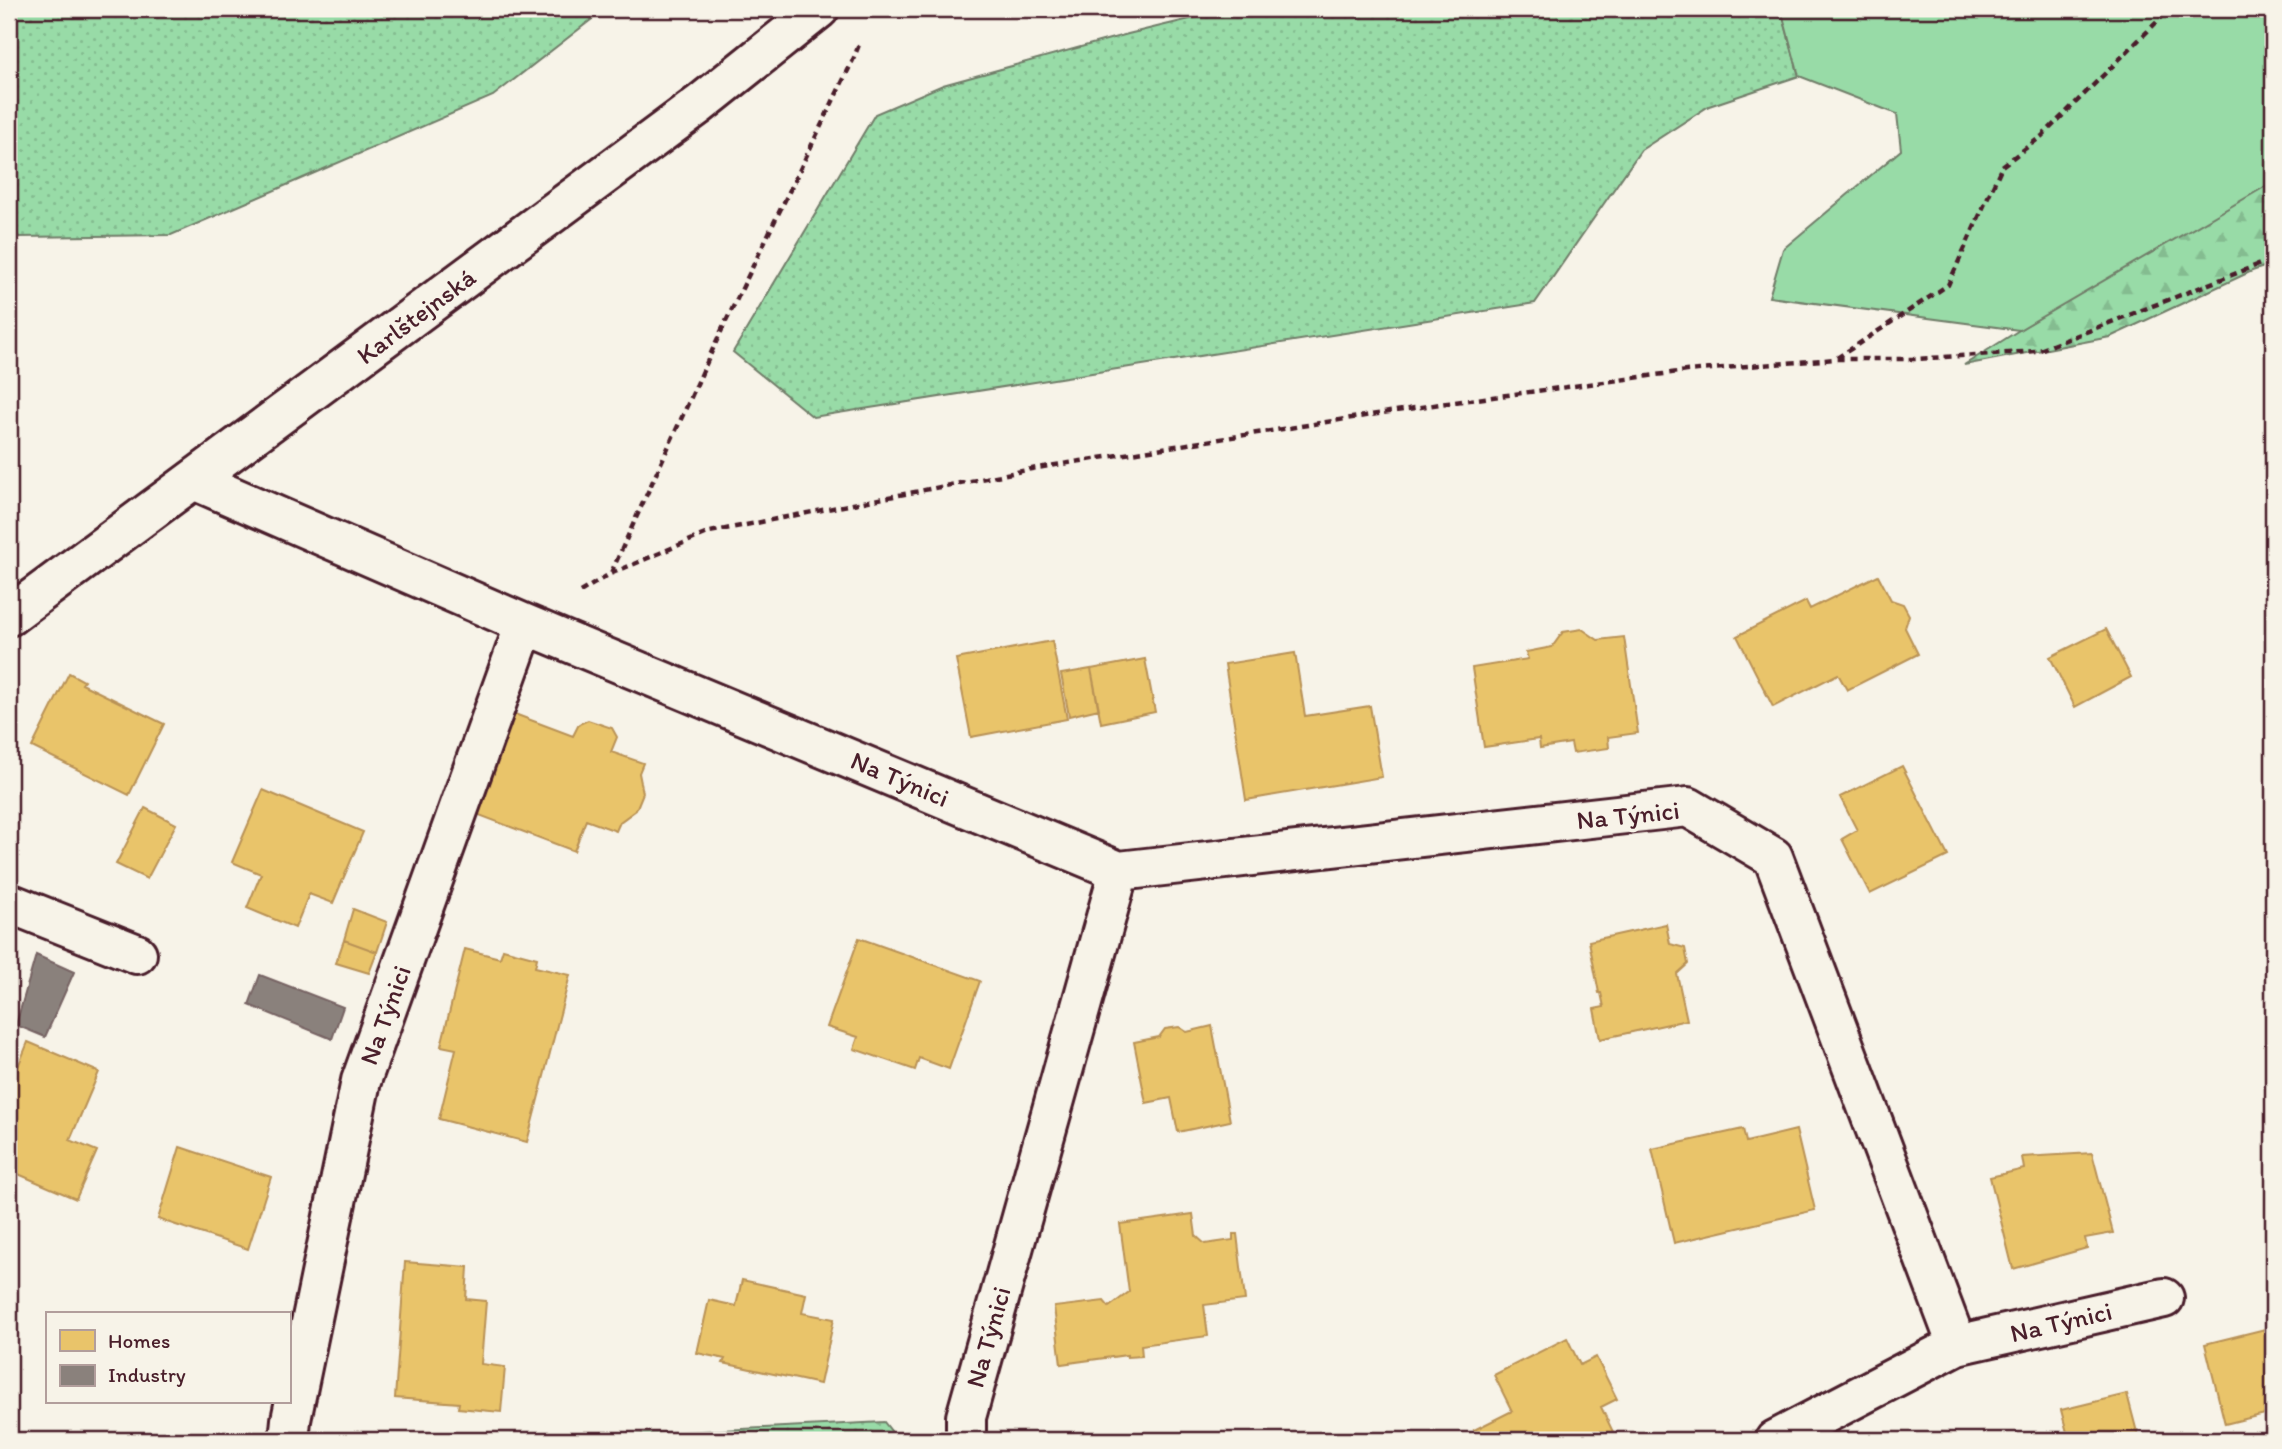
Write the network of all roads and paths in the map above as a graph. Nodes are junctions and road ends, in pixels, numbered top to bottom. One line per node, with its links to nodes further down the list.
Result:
1 (819, 9): 6 (street, Karlštejnská)
2 (2169, 9): 5 (path)
3 (863, 34): 7 (path)
4 (2273, 259): 5 (path)
5 (1836, 359): 7 (path)
6 (194, 480): 8 (street, Karlštejnská); 9 (street, Na Týnici)
7 (610, 574): 9 (path)
8 (9, 616)
9 (525, 624): 10 (street, Na Týnici); 15 (street, Na Týnici)
10 (1119, 871): 14 (street, Na Týnici); 16 (street, Na Týnici)
11 (9, 903): 12 (street)
12 (137, 954)
13 (2164, 1298): 14 (street, Na Týnici)
14 (1957, 1345): 17 (street, Na Týnici)
15 (290, 1430)
16 (966, 1440)
17 (1775, 1440)

